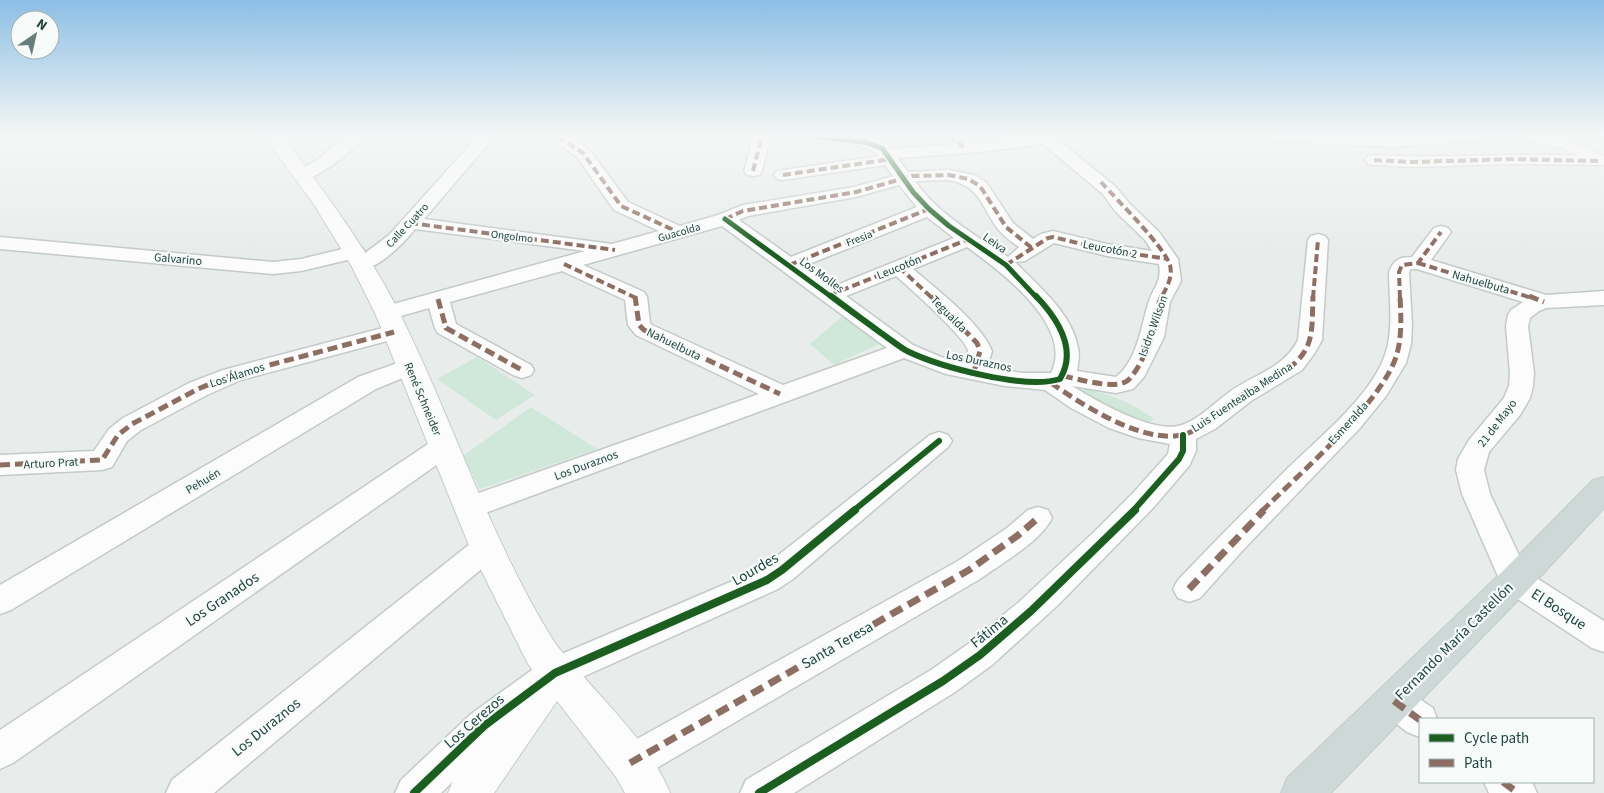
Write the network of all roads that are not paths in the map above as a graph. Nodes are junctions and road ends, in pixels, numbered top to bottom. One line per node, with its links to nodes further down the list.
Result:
1 (307, 173): 7 (street)
2 (454, 173): 12 (street, Calle Cuatro)
3 (597, 173): 13 (street)
4 (794, 173): 8 (street)
5 (901, 173): 9 (street, Leiva)
6 (1090, 173): 22 (street)
7 (304, 175): 21 (main road, René Schneider)
8 (783, 175)
9 (904, 178): 10 (street, Leiva); 11 (street, Guacolda); 19 (street, Guacolda)
10 (930, 210): 16 (street, Leiva); 26 (street, Fresia)
11 (725, 219): 13 (street, Guacolda); 26 (street, Los Molles)
12 (410, 223): 20 (street, Ongolmo); 21 (street, Calle Cuatro)
13 (678, 232): 20 (street, Guacolda)
14 (1441, 232): 23 (street, Esmeralda)
15 (1053, 237): 19 (street, Leiva); 22 (street, Leucotón 2)
16 (969, 238): 25 (street, Leiva); 27 (street, Leucotón)
17 (1318, 240): 39 (street, Luis Fuentealba Medina)
18 (0, 243): 21 (street, Galvarino)
19 (1032, 248): 25 (street, Leiva)
20 (615, 250): 24 (street, Guacolda)
21 (358, 259): 32 (main road, René Schneider)
22 (1168, 259): 37 (street, Isidro Wilson)
23 (1418, 263): 31 (street, Nahuelbuta); 49 (street, Esmeralda)
24 (564, 264): 30 (street, Guacolda); 38 (street, Nahuelbuta)
25 (1006, 265): 37 (street, Leiva)
26 (789, 266): 28 (street, Los Molles)
27 (898, 267): 28 (street, Leucotón); 36 (street, Tegualda)
28 (830, 296): 33 (street, Los Molles)
29 (1604, 298): 31 (street, 21 de Mayo)
30 (438, 299): 32 (street, Guacolda); 35 (street)
31 (1544, 302): 48 (street, 21 de Mayo)
32 (390, 322): 34 (main road, René Schneider); 42 (street, Los Álamos)
33 (905, 350): 36 (street, Los Duraznos); 38 (street, Los Duraznos)
34 (409, 367): 41 (main road, René Schneider); 50 (street, Pehuén)
35 (522, 370)
36 (974, 371): 37 (street, Los Duraznos)
37 (1057, 380): 39 (street)
38 (780, 394): 45 (street, Los Duraznos)
39 (1183, 435): 60 (street, Fátima)
40 (939, 441): 52 (street, Lourdes)
41 (443, 446): 45 (main road, René Schneider); 54 (street, Los Granados)
42 (102, 460): 43 (street, Arturo Prat)
43 (0, 465)
44 (1604, 488): 48 (main road, Fernando María Castellón)
45 (469, 508): 47 (main road, René Schneider)
46 (1038, 518): 55 (street, Santa Teresa)
47 (486, 548): 52 (main road, René Schneider); 57 (street, Los Duraznos)
48 (1515, 580): 51 (street, El Bosque); 53 (main road, Fernando María Castellón)
49 (1189, 589)
50 (0, 601)
51 (1604, 638)
52 (555, 673): 55 (main road, René Schneider); 58 (street, Los Cerezos); 59 (main road)
53 (1407, 711): 61 (main road, Fernando María Castellón)
54 (0, 751)
55 (640, 778)
56 (1503, 783): 62 (street)
57 (185, 793)
58 (414, 793)
59 (469, 793)
60 (759, 793)
61 (1302, 793)
62 (1518, 793)

